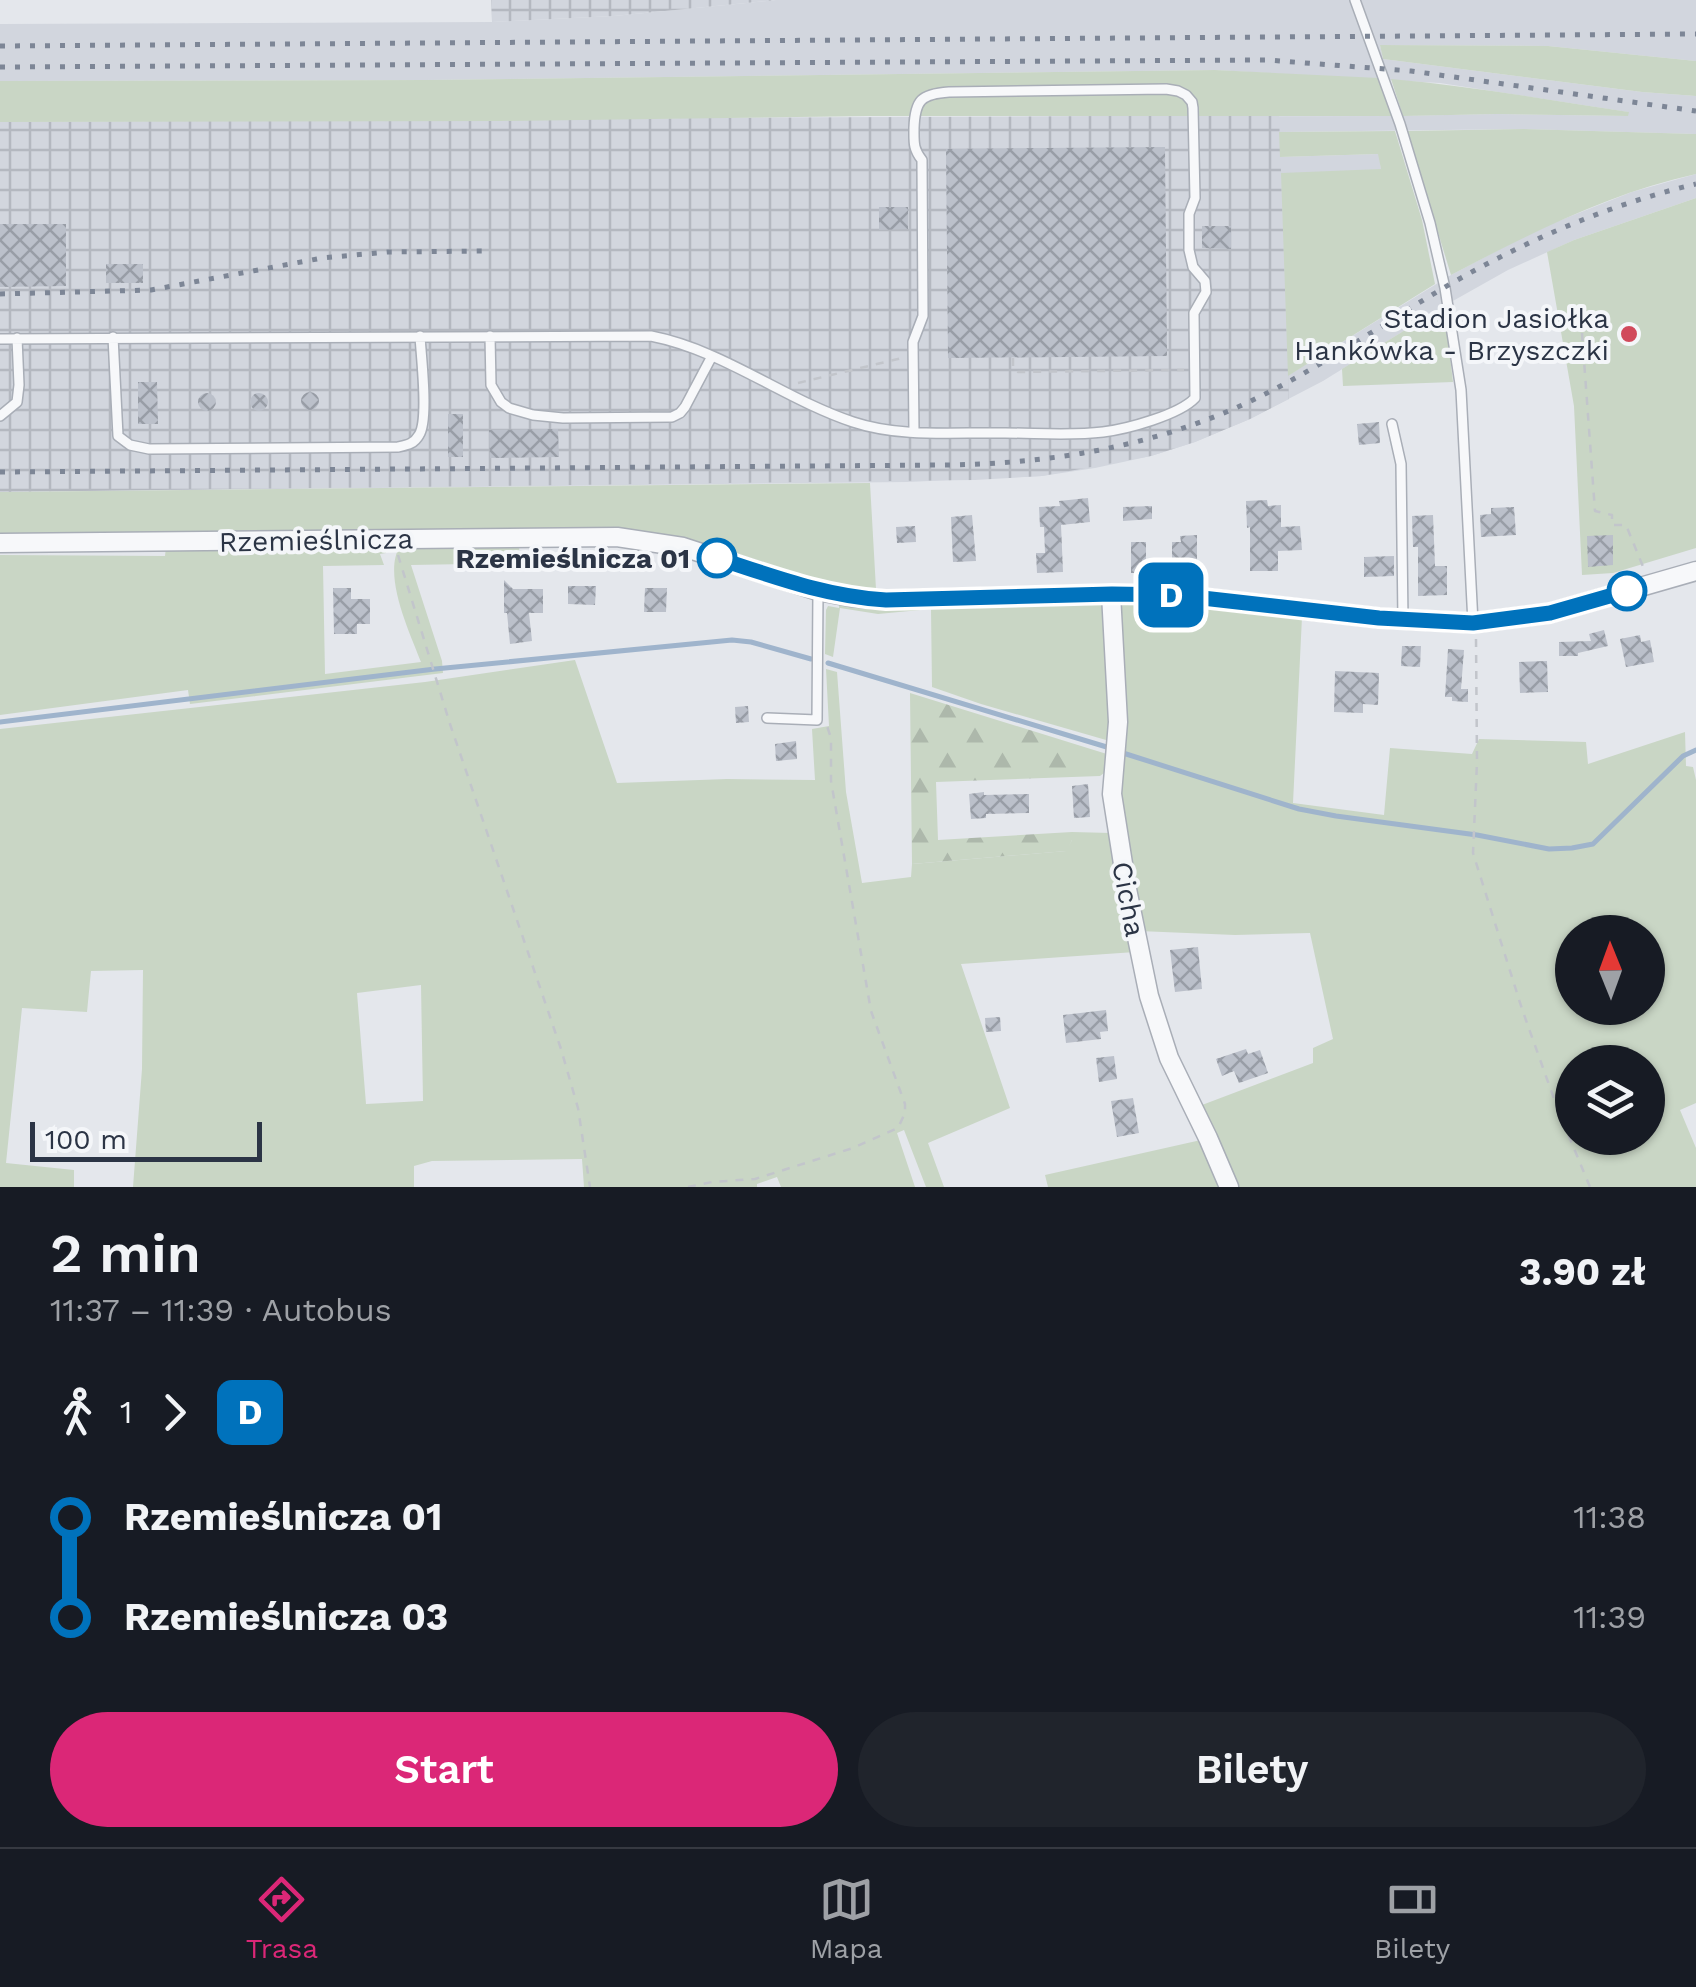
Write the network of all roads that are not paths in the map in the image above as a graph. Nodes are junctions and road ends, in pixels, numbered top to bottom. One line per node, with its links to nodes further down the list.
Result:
1 (1355, 0): 16 (lane)
2 (420, 336): 3 (lane); 4 (lane); 4 (lane)
3 (490, 336): 7 (lane); 7 (lane)
4 (113, 337): 5 (lane)
5 (16, 338): 6 (lane); 8 (lane)
6 (0, 339)
7 (712, 356): 10 (lane)
8 (0, 416)
9 (1392, 424): 15 (lane)
10 (914, 432): 10 (lane)
11 (0, 543): 13 (street, Rzemieślnicza)
12 (1696, 572): 16 (street, Rzemieślnicza)
13 (818, 591): 14 (street, Rzemieślnicza); 17 (lane)
14 (1112, 594): 15 (street, Rzemieślnicza); 18 (street, Cicha)
15 (1403, 620): 16 (street, Rzemieślnicza)
16 (1474, 623)
17 (767, 718)
18 (1229, 1187)

